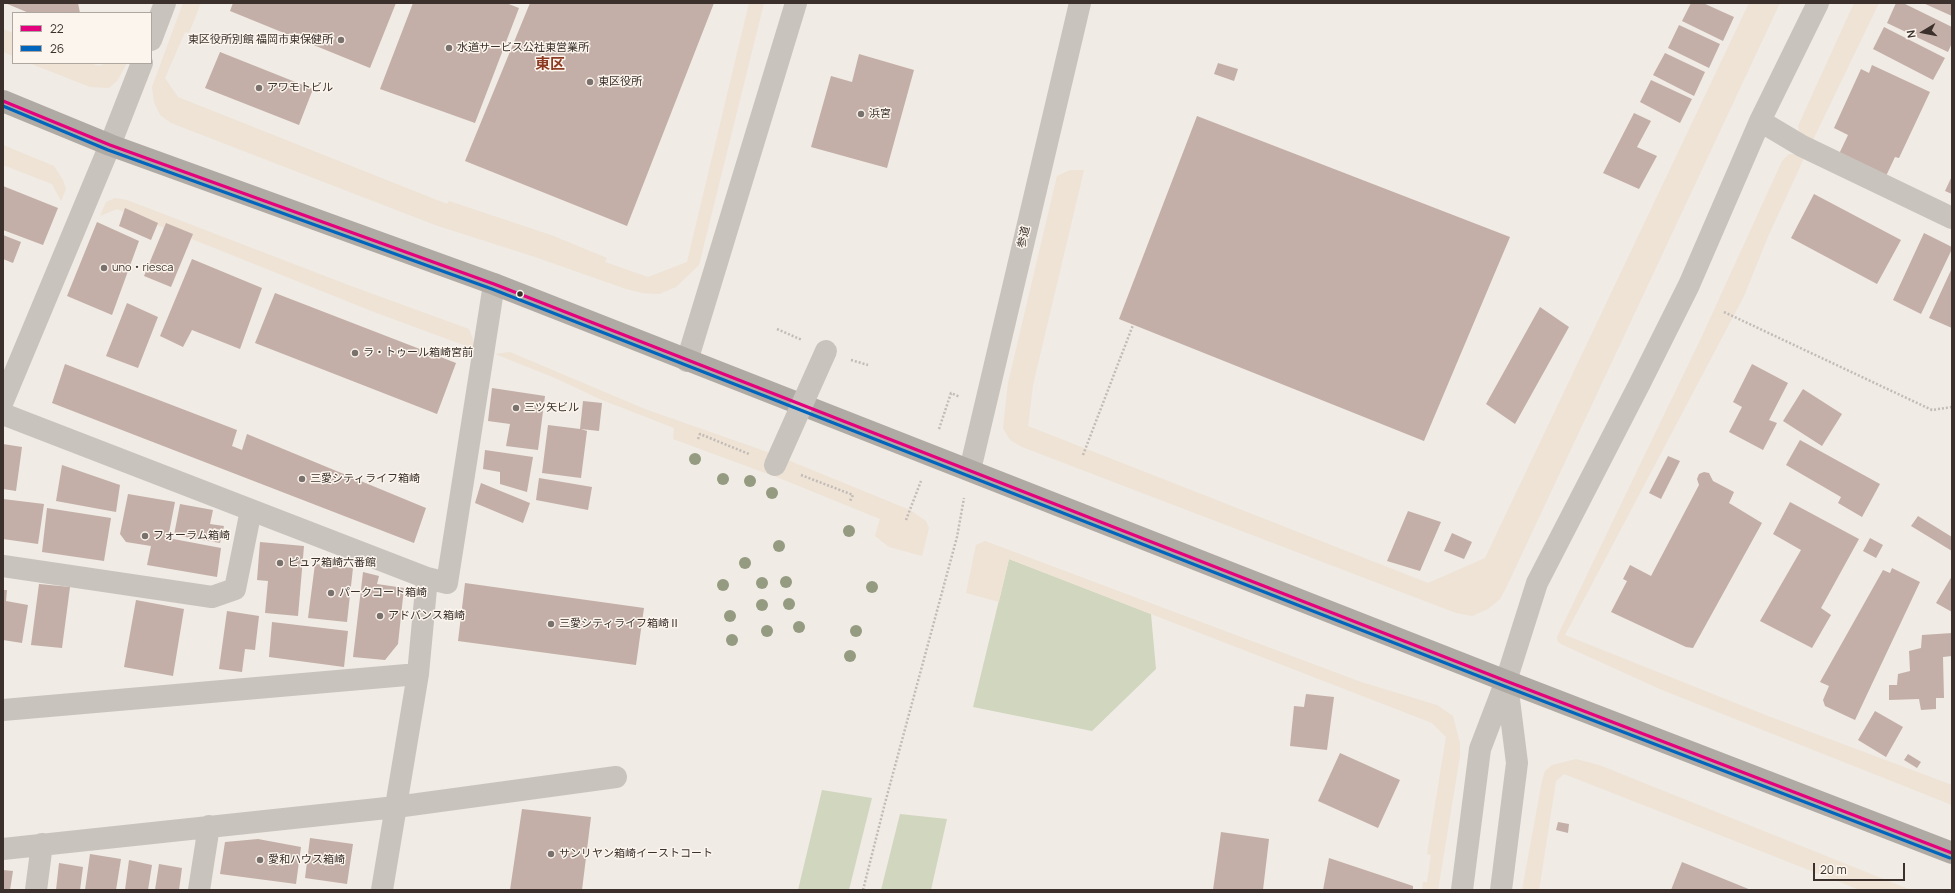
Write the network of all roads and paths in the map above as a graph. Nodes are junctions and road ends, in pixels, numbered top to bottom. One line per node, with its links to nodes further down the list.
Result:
1 (165, 3): 5 (street)
2 (796, 3): 15 (street)
3 (1080, 3): 23 (street, 参道)
4 (1818, 3): 8 (street)
5 (152, 37)
6 (142, 64): 9 (street)
7 (3, 101): 9 (highway)
8 (1760, 122): 10 (street); 30 (street)
9 (110, 145): 11 (highway); 16 (street)
10 (1952, 218)
11 (494, 284): 15 (highway); 28 (street)
12 (1724, 312): 17 (path)
13 (1133, 325): 21 (path)
14 (826, 351): 22 (street, bridge)
15 (687, 361): 23 (highway)
16 (3, 401)
17 (1952, 407)
18 (3, 414): 26 (street)
19 (698, 439): 20 (path)
20 (721, 442)
21 (1083, 455)
22 (776, 465)
23 (970, 470): 30 (highway); 41 (path)
24 (834, 488): 25 (path)
25 (850, 501)
26 (251, 510): 27 (street); 28 (street)
27 (3, 566)
28 (427, 578): 29 (street)
29 (418, 674): 31 (street); 33 (street)
30 (1506, 681): 37 (highway); 42 (street); 43 (street)
31 (3, 710)
32 (616, 777): 33 (street)
33 (396, 806): 34 (street); 40 (street)
34 (209, 826): 35 (street); 39 (street)
35 (42, 844): 36 (street); 38 (street)
36 (3, 849)
37 (1952, 853)
38 (36, 890)
39 (199, 890)
40 (382, 890)
41 (864, 890)
42 (1462, 890)
43 (1501, 890)

